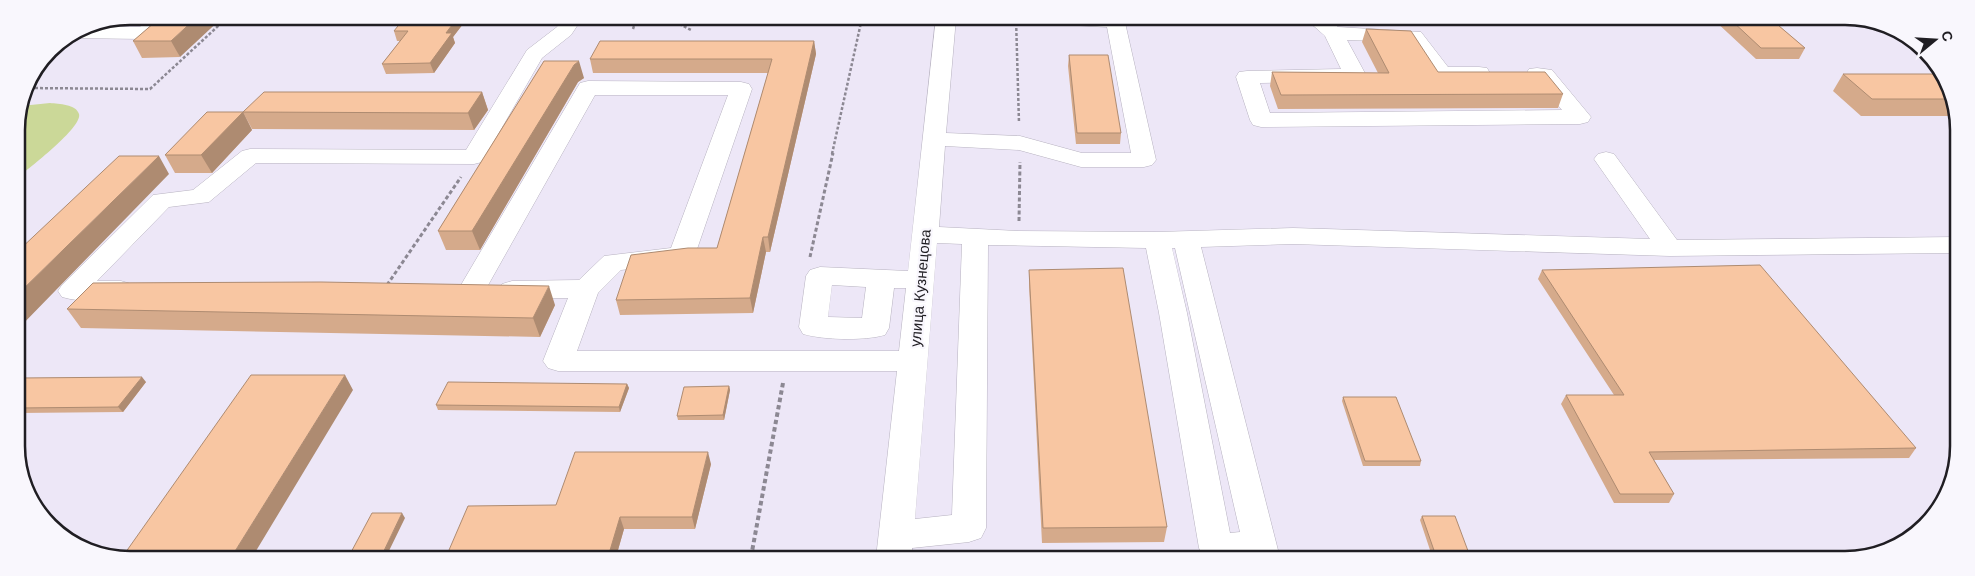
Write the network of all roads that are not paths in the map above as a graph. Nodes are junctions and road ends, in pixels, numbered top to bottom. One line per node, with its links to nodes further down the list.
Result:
1 (153, 25): 6 (street)
2 (568, 25): 19 (street)
3 (945, 25): 8 (street, улица Кузнецова)
4 (1117, 25): 8 (street)
5 (1323, 25): 7 (street)
6 (91, 33)
7 (1333, 34): 7 (street)
8 (935, 139): 10 (street, улица Кузнецова)
9 (1606, 159): 15 (street)
10 (924, 234): 11 (street); 17 (street, улица Кузнецова)
11 (975, 237): 12 (street); 23 (street)
12 (1156, 240): 13 (street); 24 (street)
13 (1186, 240): 15 (street); 25 (street)
14 (1950, 244): 15 (street)
15 (1670, 248)
16 (882, 278): 17 (street)
17 (921, 280): 22 (street, улица Кузнецова)
18 (586, 288): 21 (street); 21 (street); 22 (street)
19 (140, 290)
20 (443, 290): 21 (street)
21 (472, 290)
22 (914, 361): 23 (street, улица Кузнецова)
23 (895, 546)
24 (1250, 551)
25 (1262, 551)

